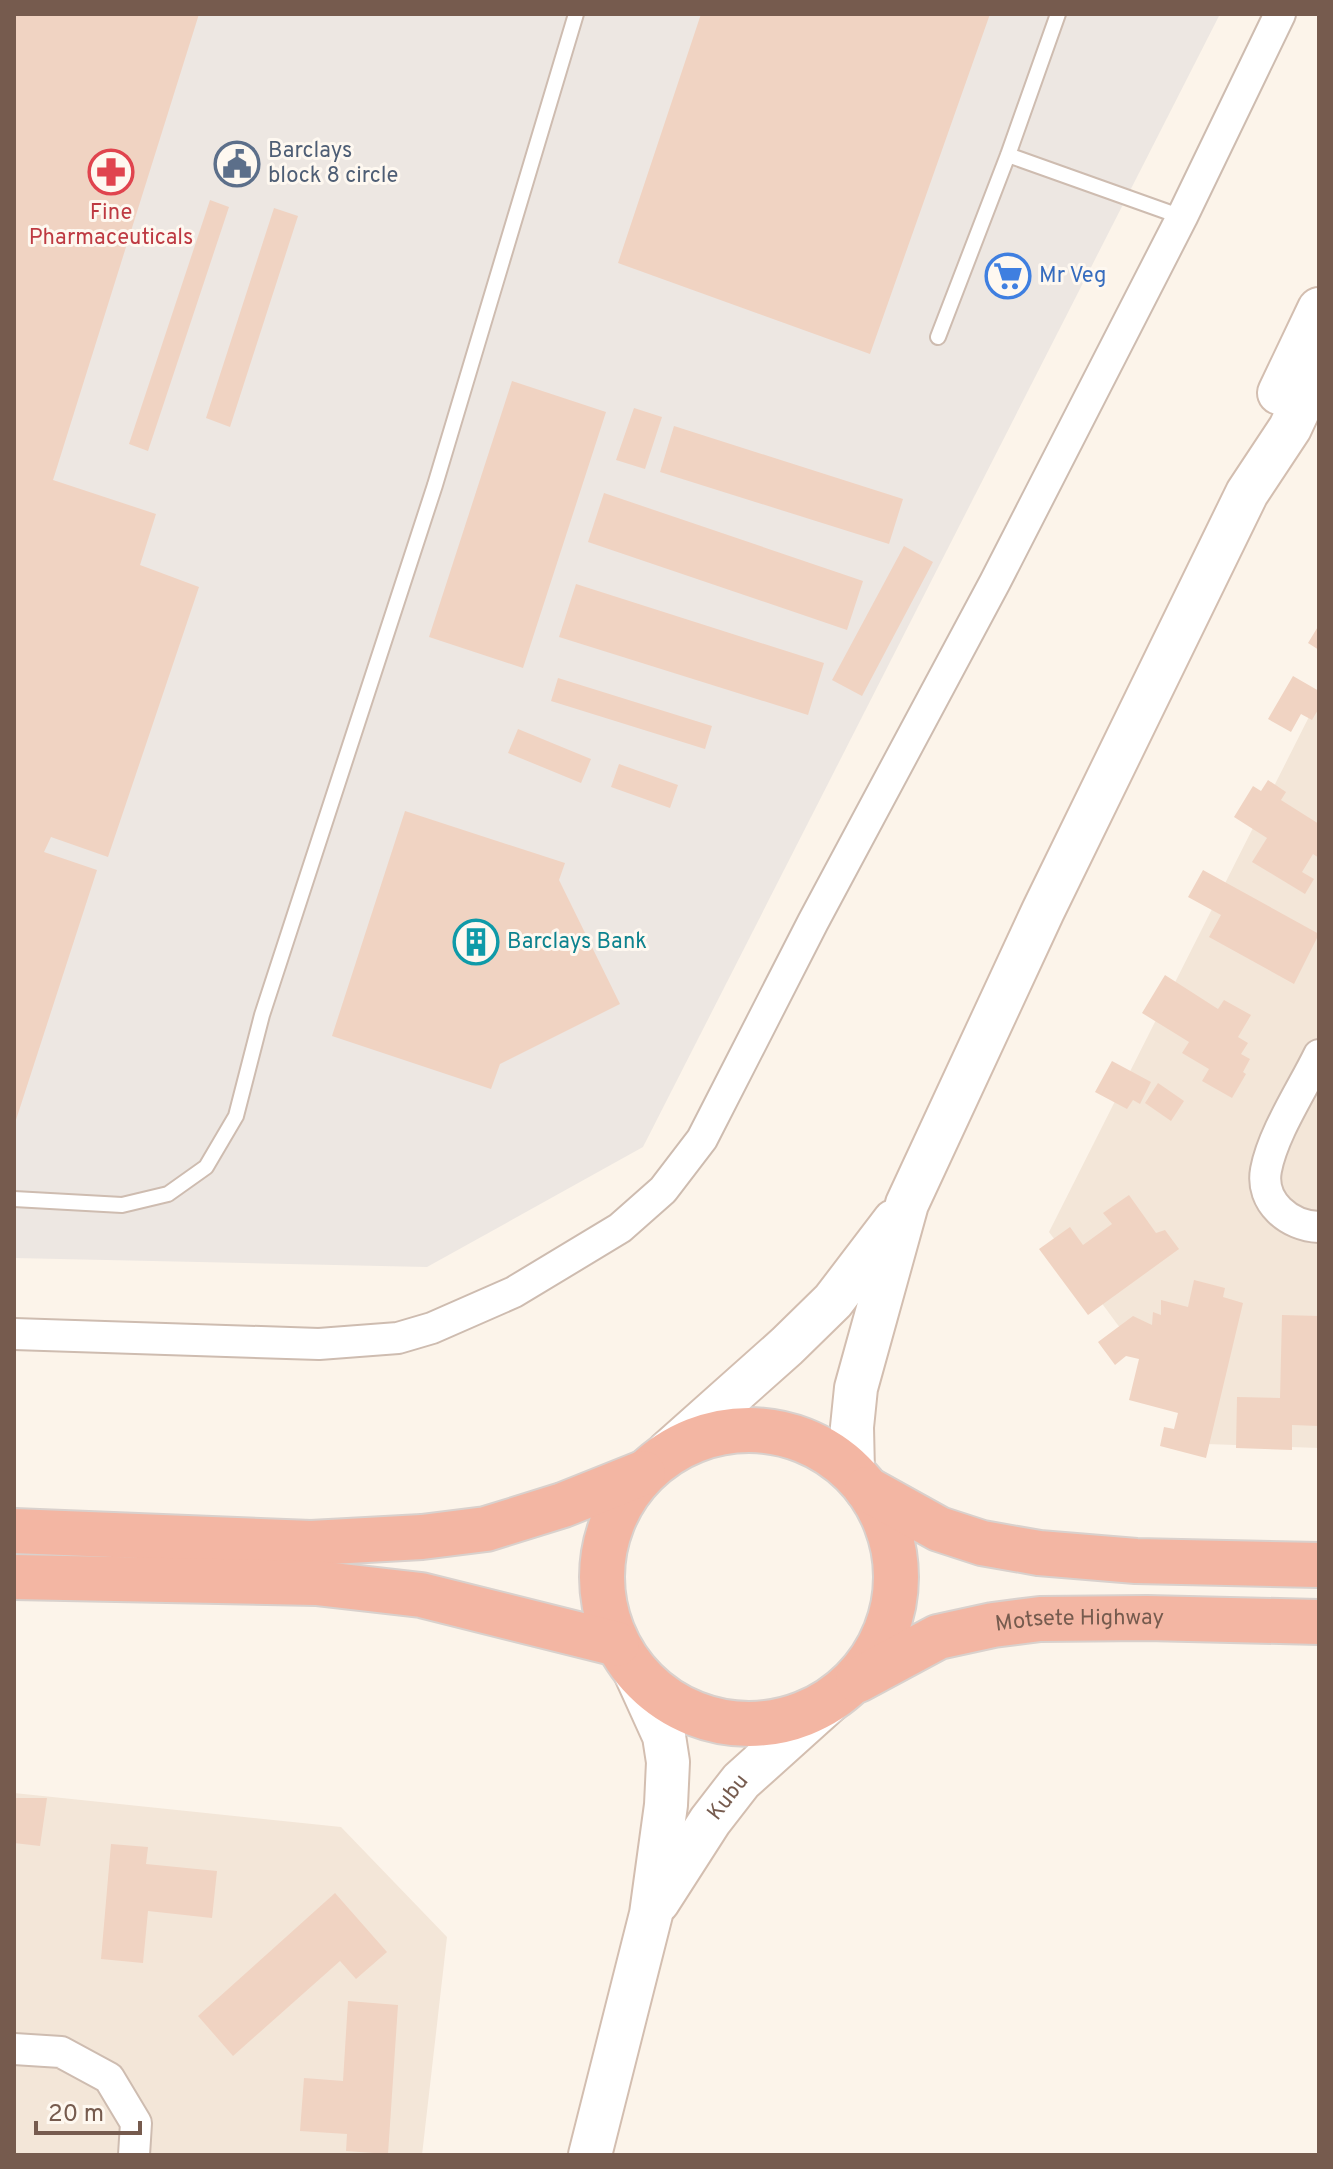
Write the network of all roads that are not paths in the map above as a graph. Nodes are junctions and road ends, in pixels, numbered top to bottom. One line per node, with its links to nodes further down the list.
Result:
1 (576, 14): 11 (lane)
2 (1058, 14): 4 (lane)
3 (1280, 14): 5 (street)
4 (1008, 155): 5 (lane); 7 (lane)
5 (1182, 217): 14 (street)
6 (1319, 309): 9 (main road)
7 (938, 337)
8 (1319, 366): 9 (main road)
9 (1247, 493): 12 (main road)
10 (1319, 1055): 13 (street)
11 (14, 1199)
12 (907, 1204): 15 (main road); 16 (main road)
13 (1319, 1227)
14 (14, 1334)
15 (655, 1463): 16 (highway); 17 (highway); 21 (highway)
16 (860, 1481): 18 (highway); 22 (highway)
17 (14, 1531)
18 (1319, 1565)
19 (14, 1577): 21 (highway)
20 (1319, 1622): 22 (highway, Motsete Highway)
21 (626, 1657): 22 (highway, Motsete Highway); 23 (main road, Kubu)
22 (842, 1691): 23 (main road, Kubu)
23 (651, 1914): 26 (main road, Kubu)
24 (14, 2049): 25 (street)
25 (134, 2155)
26 (590, 2155)

